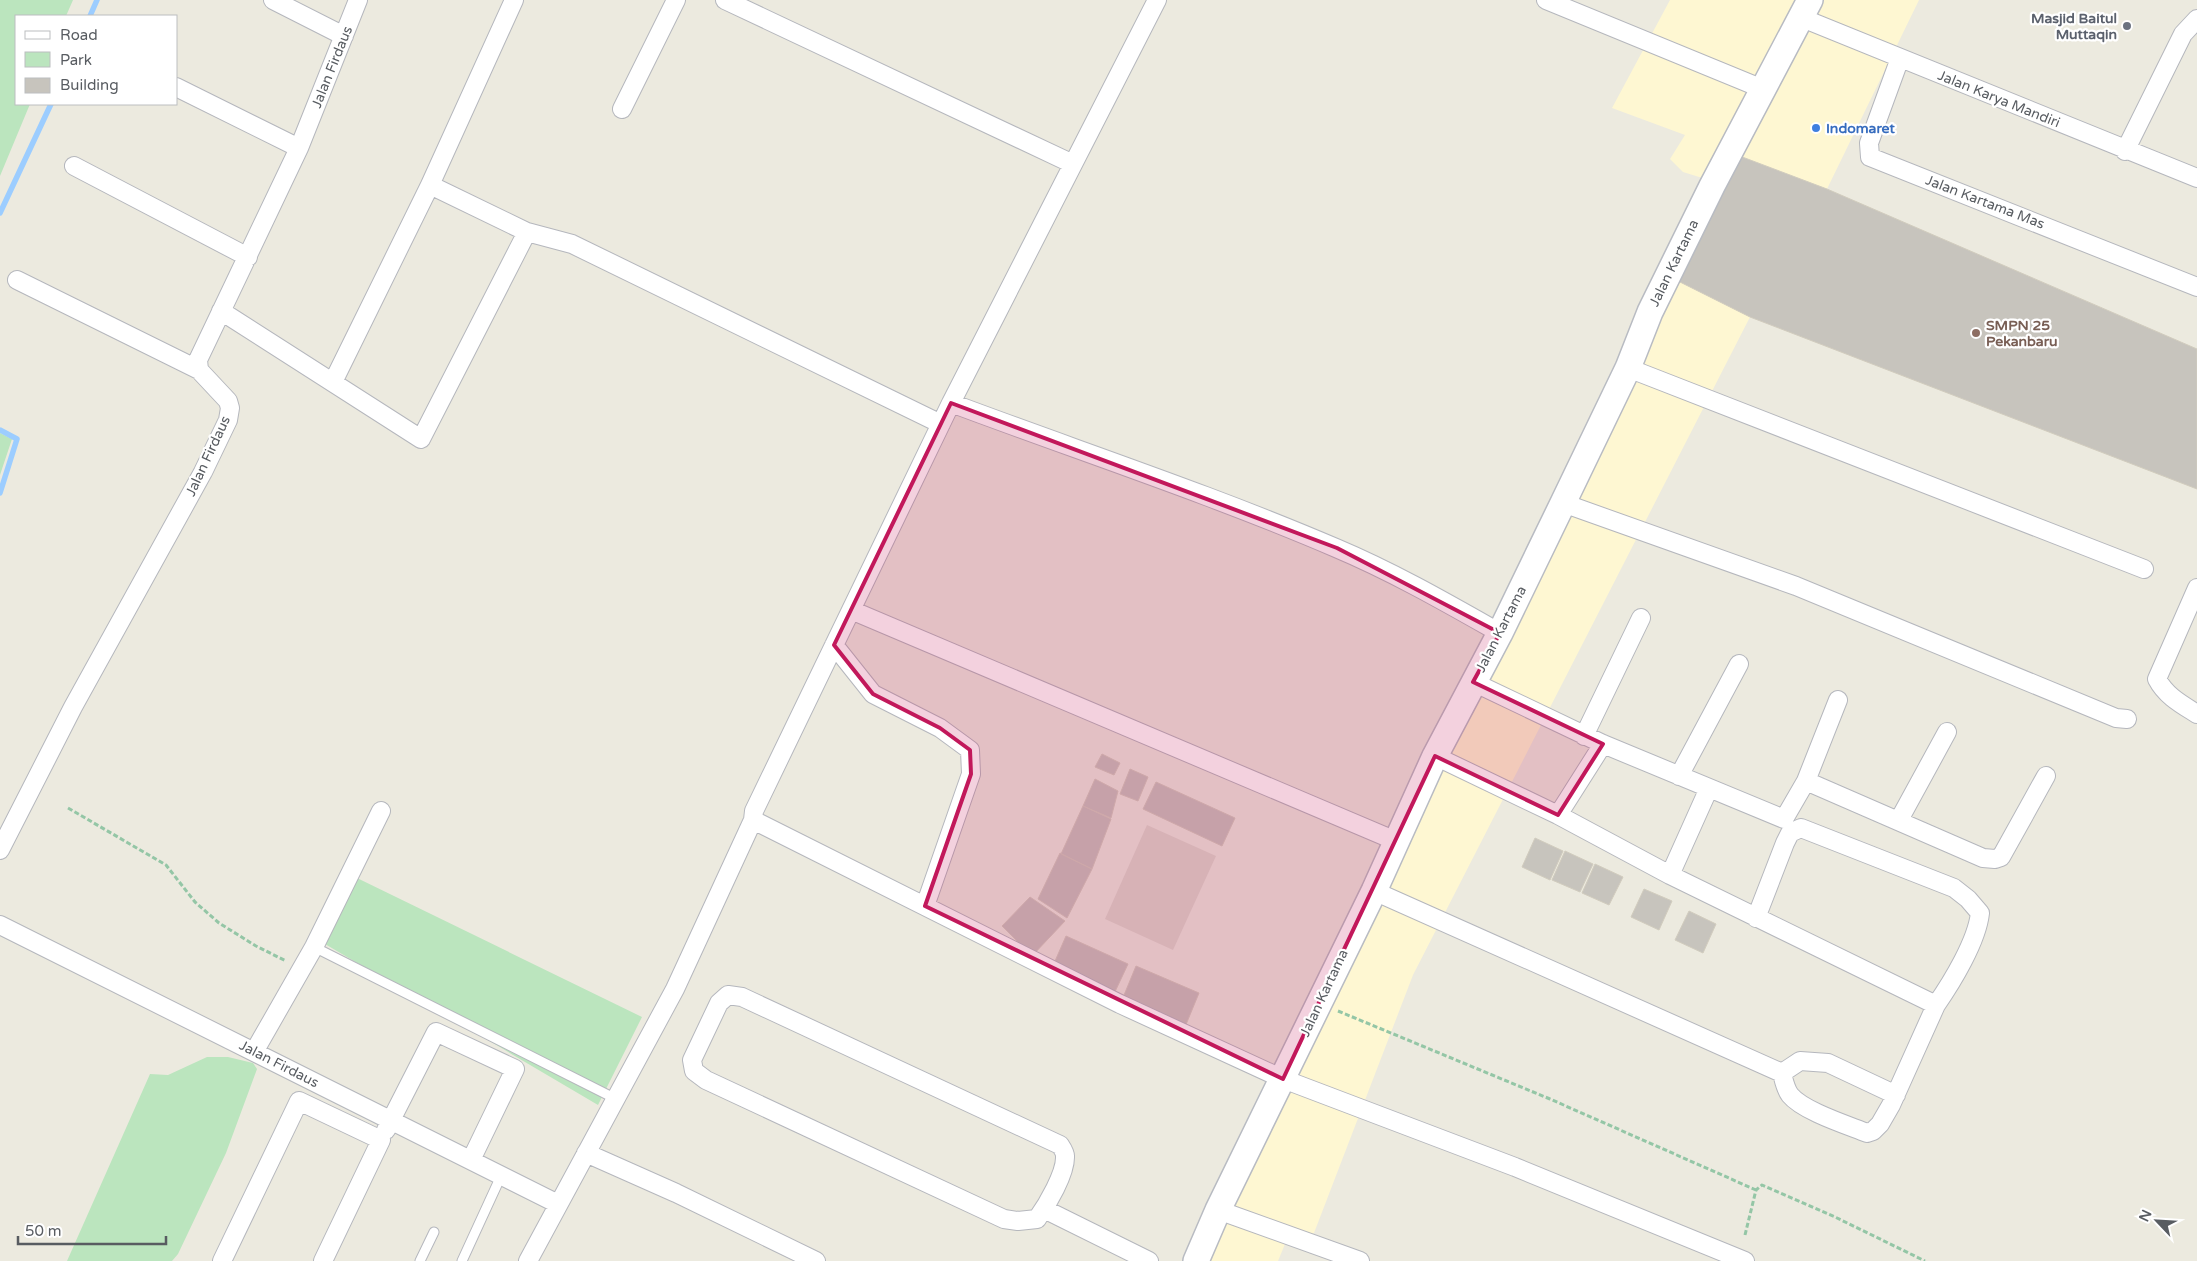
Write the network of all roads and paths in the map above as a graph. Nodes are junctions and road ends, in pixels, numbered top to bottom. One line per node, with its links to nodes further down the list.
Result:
1 (273, 0): 10 (street)
2 (358, 0): 10 (street, Jalan Firdaus)
3 (514, 0): 20 (street)
4 (676, 0): 14 (street)
5 (726, 0): 17 (street)
6 (1157, 0): 17 (street)
7 (1546, 0): 13 (street)
8 (1806, 9): 11 (street, Jalan Karya Mandiri); 13 (main road, Jalan Kartama)
9 (2197, 19): 16 (street)
10 (344, 36): 15 (street, Jalan Firdaus)
11 (1900, 58): 16 (street, Jalan Karya Mandiri); 24 (street, Jalan Kartama Mas)
12 (178, 88): 15 (street)
13 (1763, 89): 26 (main road, Jalan Kartama)
14 (622, 109)
15 (299, 148): 22 (street, Jalan Firdaus)
16 (2125, 151): 19 (street, Jalan Karya Mandiri)
17 (1073, 164): 29 (street)
18 (74, 166): 22 (street)
19 (2197, 178)
20 (430, 185): 21 (street); 28 (street)
21 (527, 232): 28 (street); 30 (street)
22 (248, 257): 25 (street, Jalan Firdaus)
23 (17, 280): 27 (street)
24 (2197, 286)
25 (221, 311): 27 (street, Jalan Firdaus); 28 (street)
26 (1628, 368): 31 (main road, Jalan Kartama); 32 (street)
27 (199, 370): 57 (street, Jalan Firdaus)
28 (332, 382)
29 (951, 403): 30 (street); 36 (street)
30 (941, 424): 34 (street)
31 (1563, 503): 36 (main road, Jalan Kartama); 42 (street)
32 (2144, 569)
33 (2197, 588): 41 (street)
34 (851, 610): 37 (street); 56 (street)
35 (1641, 618): 44 (street)
36 (1500, 633): 39 (main road, Jalan Kartama)
37 (834, 645): 54 (street); 60 (street)
38 (1739, 664): 47 (street)
39 (1473, 682): 44 (street); 46 (main road, Jalan Kartama)
40 (1838, 700): 49 (street)
41 (2197, 714)
42 (2126, 719)
43 (1947, 732): 55 (street)
44 (1584, 736): 45 (street)
45 (1603, 744): 47 (street); 53 (street)
46 (1436, 756): 53 (street); 56 (main road, Jalan Kartama)
47 (1679, 776): 50 (street)
48 (2046, 776): 55 (street)
49 (1806, 782): 50 (street); 55 (street)
50 (1709, 788): 58 (street)
51 (68, 808): 64 (path)
52 (381, 811): 63 (street)
53 (1558, 815): 58 (street)
54 (753, 820): 60 (street); 71 (street)
55 (1898, 820)
56 (1396, 842): 59 (main road, Jalan Kartama)
57 (0, 850)
58 (1670, 875): 61 (street)
59 (1374, 891): 65 (main road, Jalan Kartama); 68 (street)
60 (925, 906): 69 (street)
61 (1756, 918): 66 (street); 66 (street)
62 (0, 925): 67 (street, Jalan Firdaus)
63 (314, 947): 64 (street); 71 (lane)
64 (301, 969): 67 (street)
65 (1319, 1003): 69 (main road, Jalan Kartama); 77 (path)
66 (1936, 1005): 70 (street)
67 (254, 1052): 72 (street, Jalan Firdaus)
68 (1782, 1073): 70 (street); 70 (street)
69 (1283, 1079): 80 (main road, Jalan Kartama); 92 (street)
70 (1896, 1095)
71 (616, 1099): 74 (street)
72 (391, 1121): 73 (street); 75 (street, Jalan Firdaus); 75 (street)
73 (381, 1140): 83 (street); 84 (street)
74 (586, 1153): 78 (street); 88 (street)
75 (471, 1160): 76 (street, Jalan Firdaus)
76 (502, 1176): 78 (street, Jalan Firdaus); 86 (lane)
77 (1756, 1190): 82 (path); 93 (path)
78 (558, 1204): 87 (street)
79 (1044, 1209): 79 (street); 89 (street)
80 (1218, 1210): 90 (main road, Jalan Kartama); 91 (street)
81 (434, 1232): 85 (lane)
82 (1745, 1235)
83 (222, 1261)
84 (323, 1261)
85 (420, 1261)
86 (462, 1261)
87 (528, 1261)
88 (816, 1261)
89 (1149, 1261)
90 (1196, 1261)
91 (1360, 1261)
92 (1745, 1261)
93 (1925, 1261)

